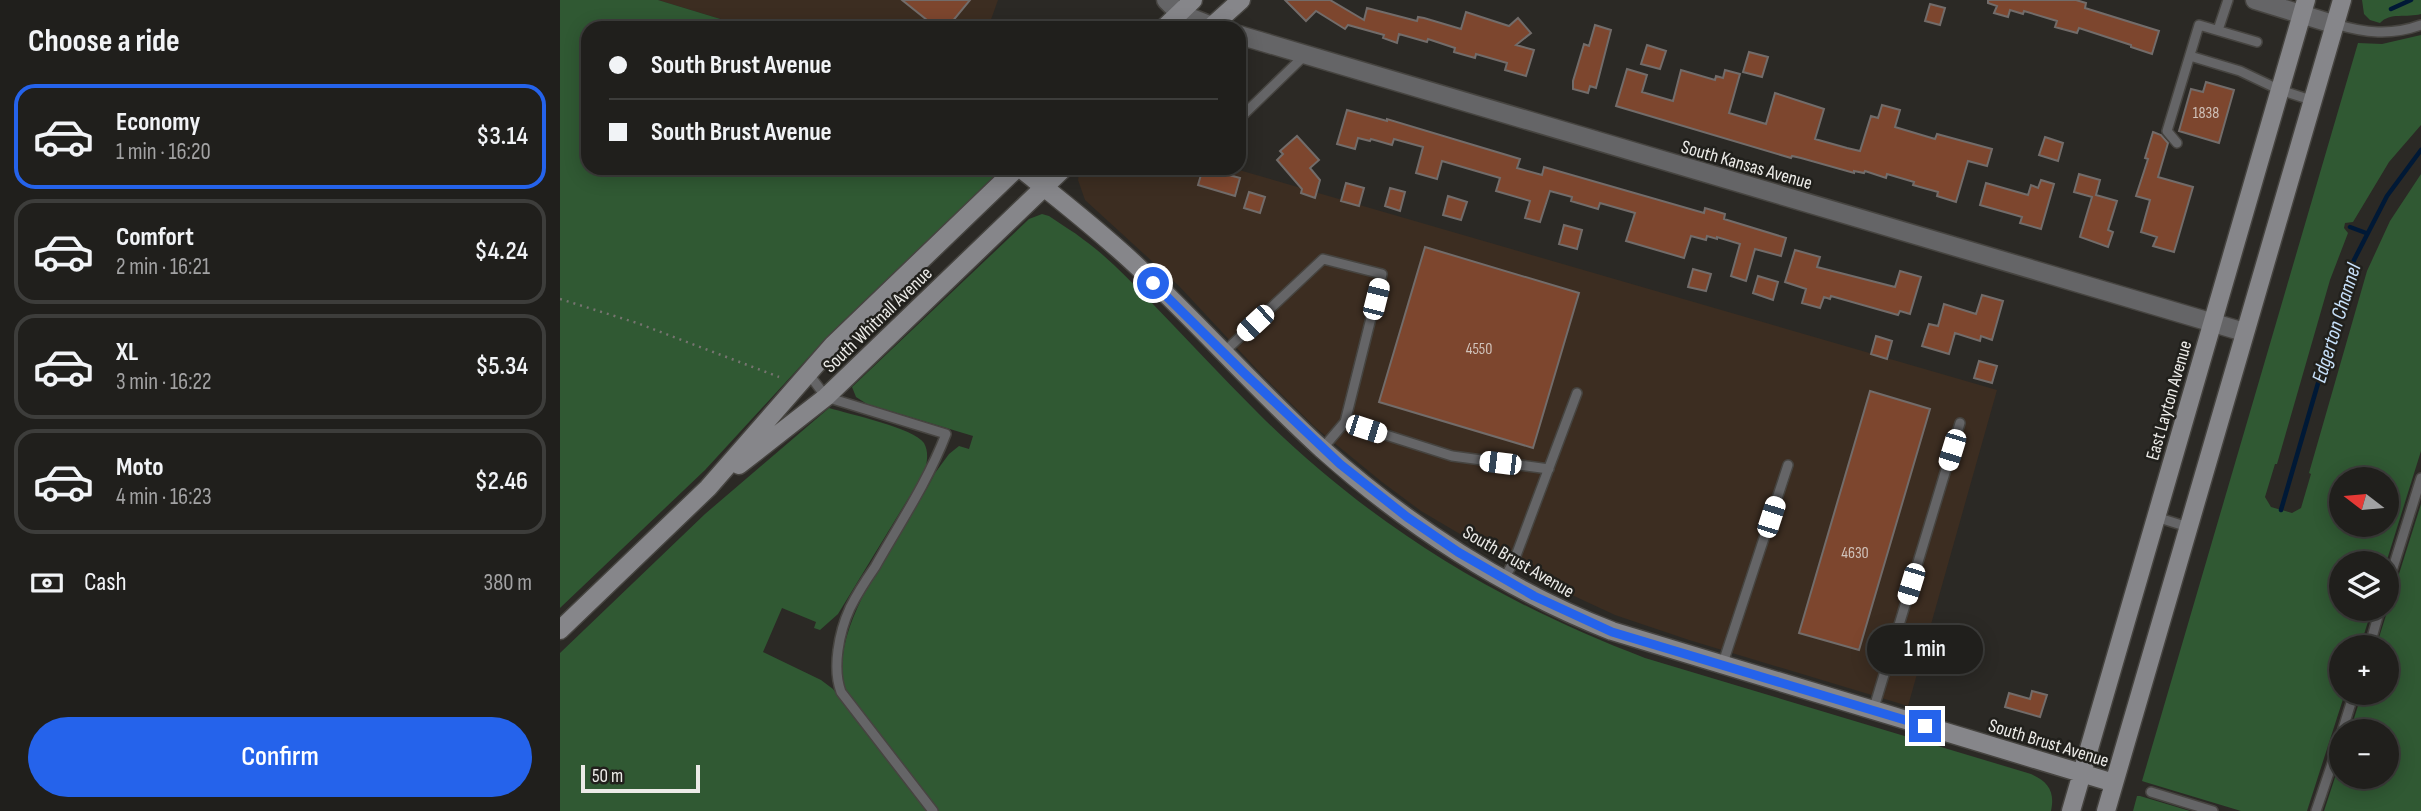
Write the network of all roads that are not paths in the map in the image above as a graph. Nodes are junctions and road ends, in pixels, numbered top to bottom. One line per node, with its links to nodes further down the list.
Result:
1 (1166, 0): 8 (street)
2 (1193, 0): 8 (street)
3 (1241, 0): 11 (street)
4 (2228, 0): 14 (lane)
5 (2255, 0): 7 (street)
6 (2342, 0): 12 (street)
7 (2304, 7): 12 (street); 19 (street, East Layton Avenue)
8 (1179, 13): 9 (street); 10 (street)
9 (1171, 21)
10 (1198, 21)
11 (1219, 21)
12 (2333, 24): 13 (lane); 20 (street)
13 (2421, 25)
14 (2218, 30): 16 (lane); 18 (lane)
15 (1246, 37): 17 (street, South Kansas Avenue)
16 (2257, 42)
17 (1304, 56): 21 (lane); 27 (street, South Kansas Avenue)
18 (2190, 56): 19 (lane); 22 (lane)
19 (2280, 90): 20 (lane); 27 (street, East Layton Avenue)
20 (2311, 100): 28 (street)
21 (1246, 113)
22 (2177, 144)
23 (1011, 175): 30 (street, South Whitnall Avenue)
24 (1028, 175): 26 (street, South Brust Avenue)
25 (1057, 175): 26 (street, South Whitnall Avenue)
26 (1044, 187): 29 (street, South Brust Avenue); 32 (street, South Whitnall Avenue)
27 (2212, 322): 28 (street, South Kansas Avenue); 40 (street, East Layton Avenue)
28 (2244, 332): 41 (street)
29 (1224, 352): 33 (lane); 35 (street, South Brust Avenue)
30 (808, 373): 32 (lane); 39 (street, South Whitnall Avenue)
31 (1577, 393): 37 (lane)
32 (825, 397): 39 (street, South Whitnall Avenue); 51 (lane)
33 (1345, 422): 35 (lane); 37 (lane)
34 (1960, 424): 46 (lane)
35 (1322, 449): 43 (street, South Brust Avenue)
36 (1788, 465): 45 (lane)
37 (1549, 469): 43 (lane)
38 (2421, 478): 42 (lane)
39 (708, 488): 44 (street, South Whitnall Avenue)
40 (2156, 517): 41 (lane); 48 (street, East Layton Avenue)
41 (2188, 527): 49 (street)
42 (2398, 551)
43 (1504, 579): 45 (street, South Brust Avenue)
44 (560, 630)
45 (1722, 666): 46 (street, South Brust Avenue)
46 (1873, 711): 48 (street, South Brust Avenue)
47 (2329, 772): 55 (lane)
48 (2081, 774): 49 (street, South Brust Avenue); 52 (street, East Layton Avenue)
49 (2115, 783): 53 (street)
50 (2151, 792): 54 (lane)
51 (933, 811)
52 (2071, 811)
53 (2106, 811)
54 (2213, 811)
55 (2316, 811)

